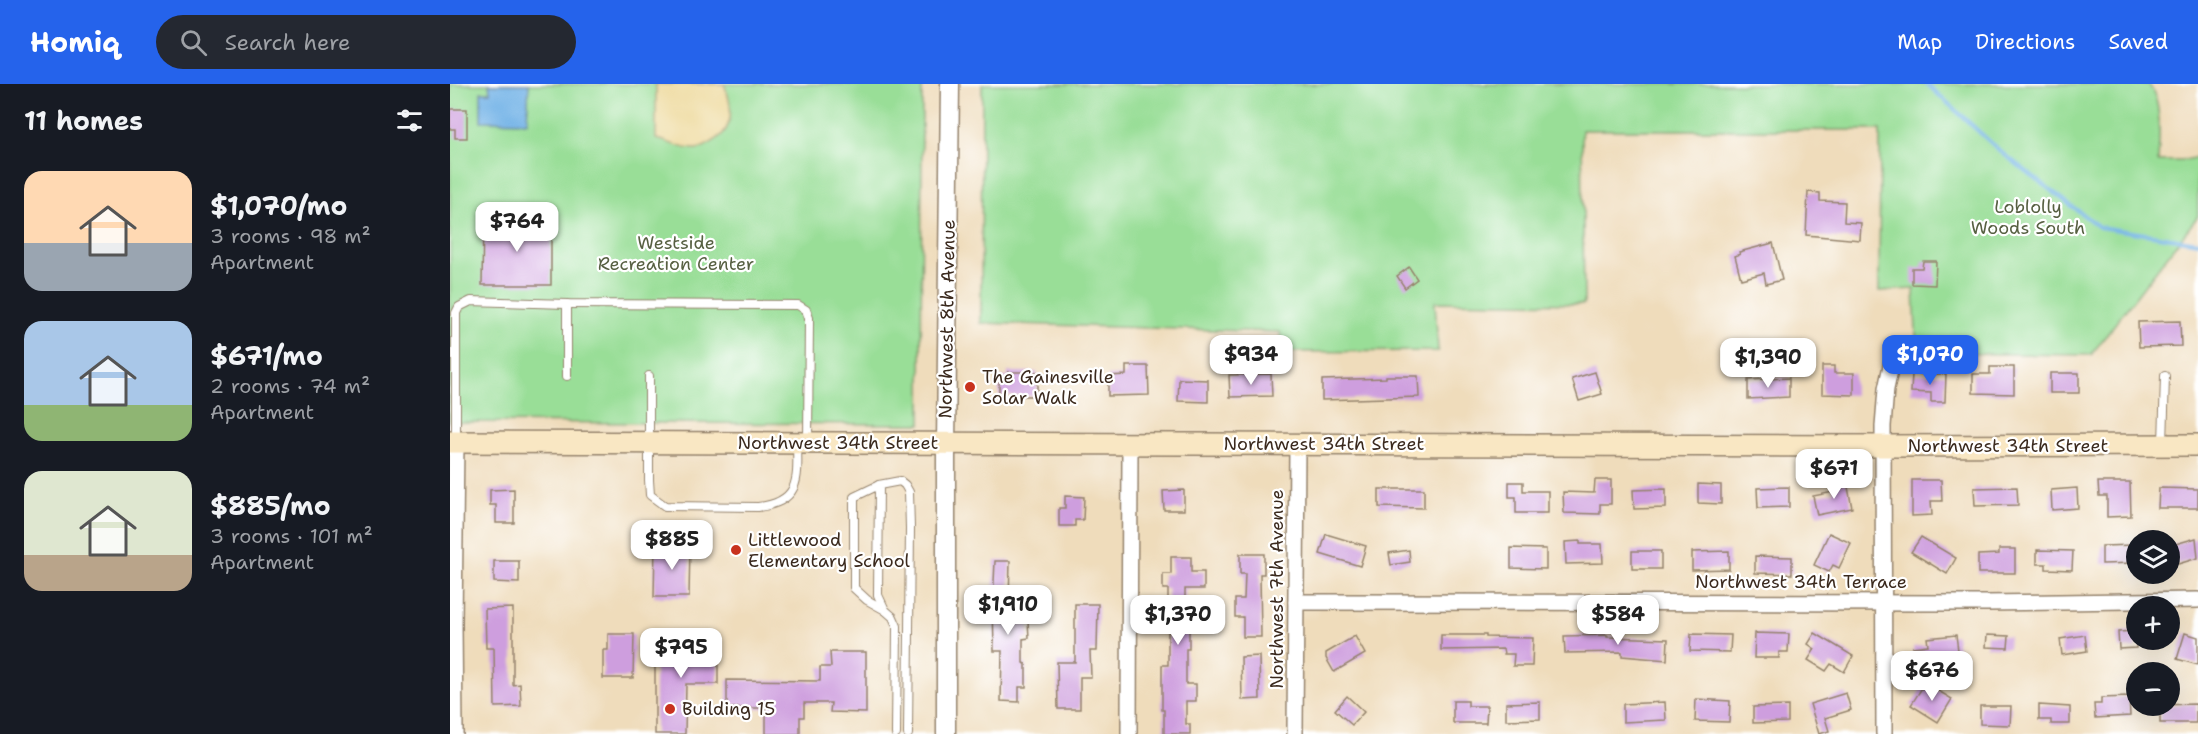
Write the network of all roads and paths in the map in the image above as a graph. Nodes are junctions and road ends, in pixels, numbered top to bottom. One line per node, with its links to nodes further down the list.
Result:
1 (950, 84): 10 (street, Northwest 8th Avenue)
2 (567, 304): 4 (lane); 7 (lane); 9 (lane)
3 (1892, 361): 15 (street)
4 (567, 375)
5 (649, 376): 8 (lane)
6 (2165, 376): 13 (lane)
7 (453, 442): 8 (main road, Northwest 34th Street); 21 (street)
8 (649, 442): 9 (main road, Northwest 34th Street); 9 (lane)
9 (803, 443): 10 (main road, Northwest 34th Street)
10 (946, 444): 11 (main road, Northwest 34th Street); 25 (street, Northwest 8th Avenue)
11 (1130, 444): 12 (main road, Northwest 34th Street); 26 (street)
12 (1297, 445): 15 (main road, Northwest 34th Street); 18 (street, Northwest 7th Avenue)
13 (2163, 445): 14 (main road, Northwest 34th Street); 15 (main road, Northwest 34th Street)
14 (2198, 445)
15 (1884, 446): 19 (street)
16 (879, 485): 20 (lane); 20 (lane); 24 (lane)
17 (2198, 600): 19 (street, Northwest 34th Terrace)
18 (1296, 602): 19 (street, Northwest 34th Terrace); 27 (street, Northwest 7th Avenue)
19 (1885, 602): 28 (street)
20 (885, 610): 23 (lane)
21 (452, 624): 22 (street)
22 (455, 734)
23 (896, 734)
24 (908, 734)
25 (946, 734)
26 (1129, 734)
27 (1295, 734)
28 (1884, 734)

